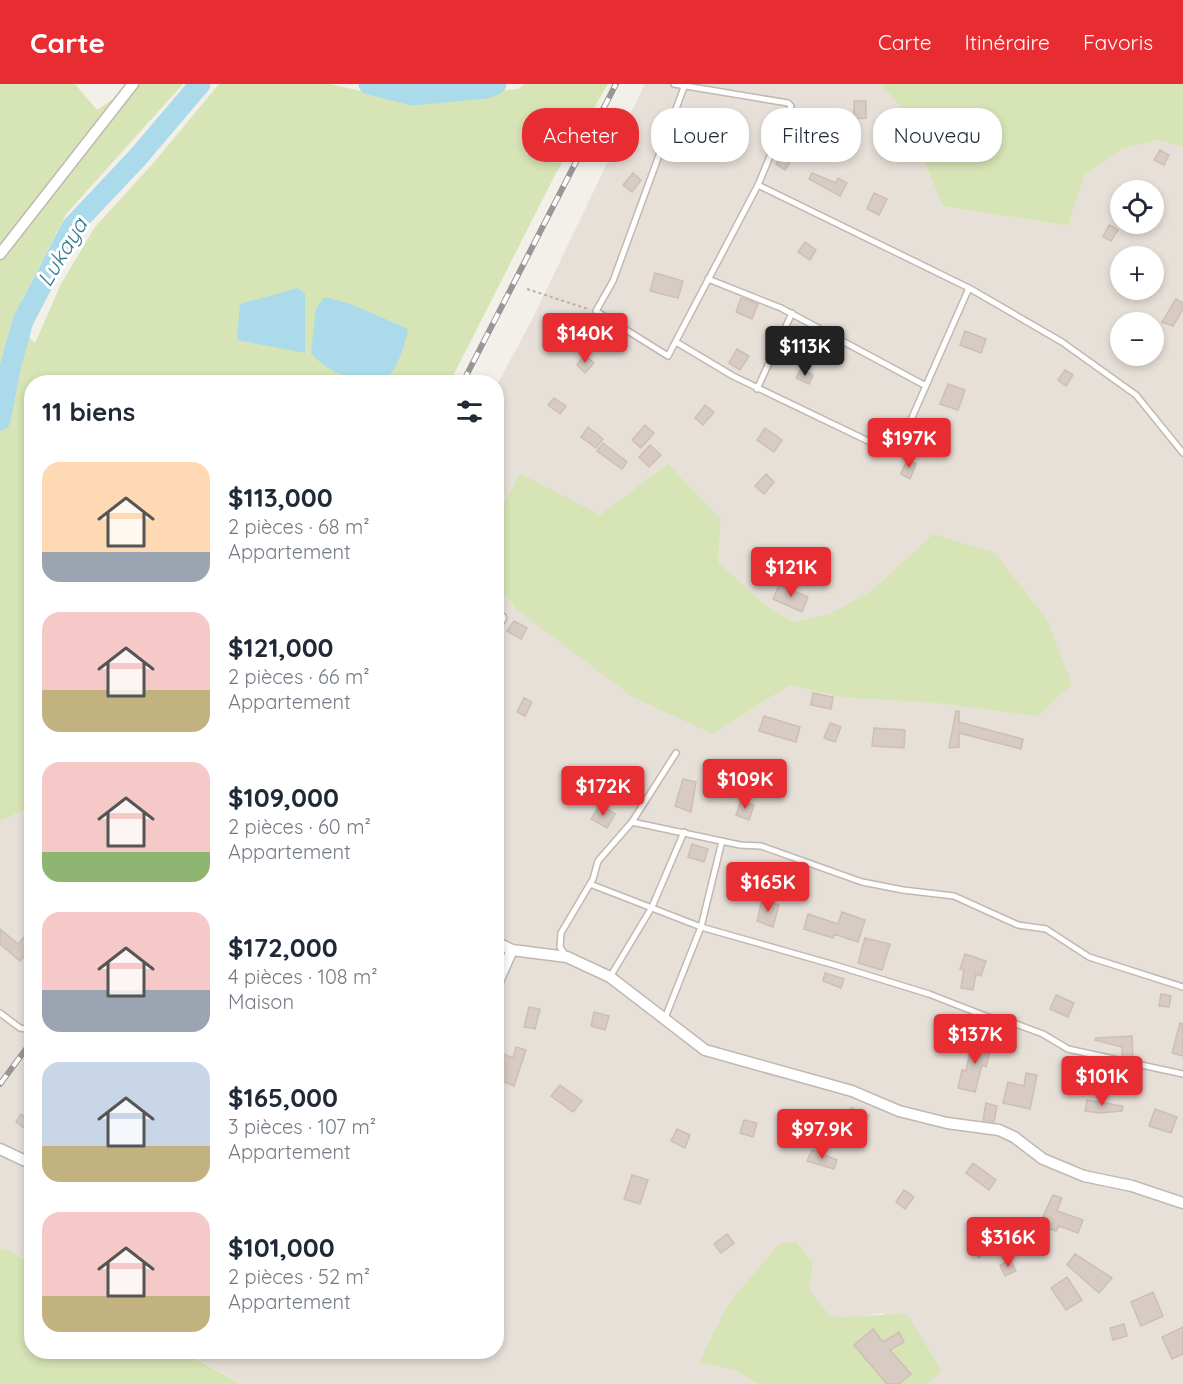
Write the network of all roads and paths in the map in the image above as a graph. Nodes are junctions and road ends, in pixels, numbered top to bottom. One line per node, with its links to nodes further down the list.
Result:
1 (133, 84): 5 (street)
2 (674, 84): 3 (lane)
3 (684, 87): 4 (lane); 9 (lane)
4 (758, 185): 6 (lane); 7 (lane)
5 (0, 254)
6 (708, 279): 10 (lane); 11 (lane)
7 (969, 288): 12 (lane); 14 (lane)
8 (527, 289): 9 (path)
9 (596, 311): 11 (lane)
10 (792, 313): 12 (lane); 13 (lane)
11 (676, 342): 13 (lane)
12 (926, 386): 13 (lane)
13 (757, 389)
14 (1183, 453)
15 (676, 753): 16 (lane)
16 (632, 822): 17 (lane); 19 (lane)
17 (684, 832): 18 (lane); 20 (lane)
18 (722, 840): 21 (lane); 27 (lane)
19 (590, 884): 20 (lane); 24 (lane)
20 (652, 907): 21 (lane); 26 (lane)
21 (701, 927): 29 (lane); 31 (lane)
22 (504, 946): 23 (street)
23 (512, 950): 24 (street); 25 (street)
24 (567, 957): 26 (street)
25 (504, 968)
26 (610, 977): 29 (street)
27 (1183, 987)
28 (0, 1013): 30 (lane)
29 (664, 1020): 34 (street)
30 (24, 1029)
31 (1183, 1074)
32 (0, 1149): 33 (street)
33 (24, 1160)
34 (1183, 1203)

